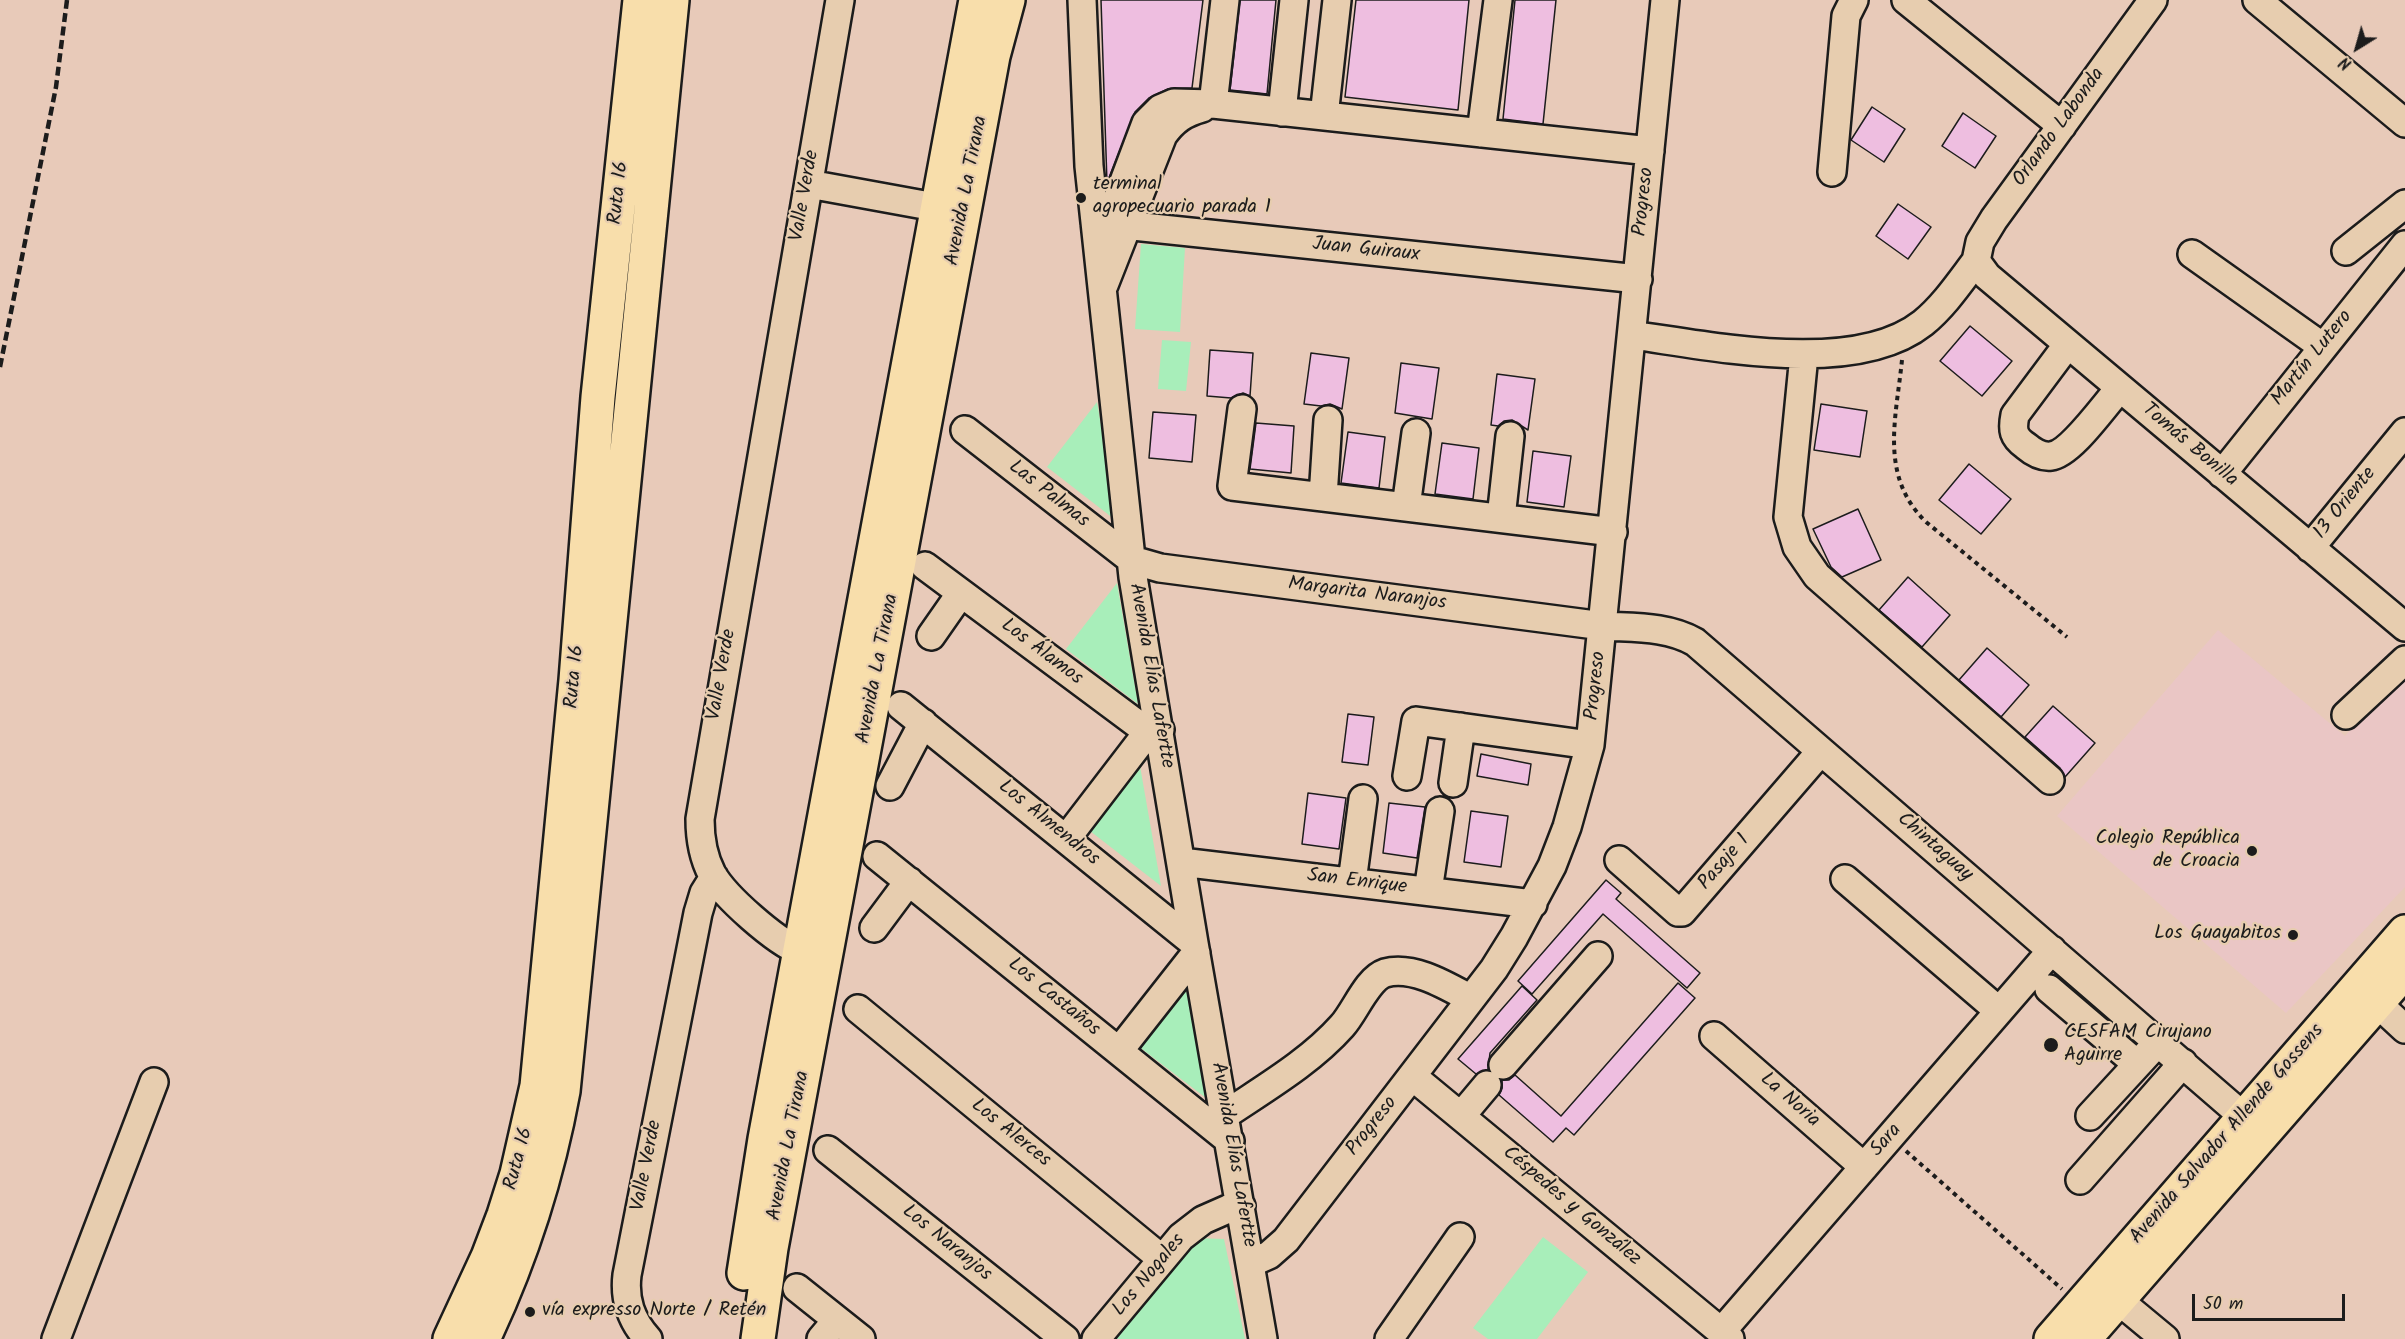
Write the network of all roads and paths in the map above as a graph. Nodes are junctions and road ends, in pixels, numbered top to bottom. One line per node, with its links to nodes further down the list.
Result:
1 (640, 0): 120 (main road, Ruta 16)
2 (672, 0): 121 (main road, Ruta 16)
3 (840, 0): 24 (street, Valle Verde)
4 (976, 0): 26 (main road, Avenida La Tirana)
5 (1008, 0): 26 (main road, Avenida La Tirana)
6 (1225, 0): 16 (street)
7 (1294, 0): 17 (street)
8 (1337, 0): 18 (street)
9 (1498, 0): 21 (street)
10 (1665, 0): 22 (street, Progreso)
11 (1854, 0): 23 (street)
12 (1906, 0): 20 (street)
13 (2153, 0): 20 (street, Orlando Labonda)
14 (2258, 0): 19 (street)
15 (1081, 2): 27 (street)
16 (1213, 104): 17 (street); 27 (street)
17 (1282, 112): 18 (street)
18 (1324, 116): 21 (street)
19 (2405, 123)
20 (2062, 126): 31 (street, Orlando Labonda)
21 (1481, 133): 22 (street)
22 (1650, 151): 32 (street, Progreso)
23 (1832, 172)
24 (809, 184): 26 (street); 76 (street, Valle Verde)
25 (2405, 204): 29 (street)
26 (951, 210): 86 (main road, Avenida La Tirana)
27 (1110, 224): 32 (street, Juan Guiraux); 51 (street, Avenida Elías Lafertte)
28 (2405, 245): 36 (street, Martín Lutero)
29 (2346, 251)
30 (2192, 254): 36 (street)
31 (1976, 261): 34 (street, Orlando Labonda); 35 (street, Tomás Bonilla)
32 (1638, 279): 33 (street, Progreso)
33 (1632, 335): 37 (street, Orlando Labonda); 49 (street, Progreso)
34 (1904, 335): 37 (street, Orlando Labonda); 57 (path)
35 (2068, 344): 38 (street, Tomás Bonilla); 38 (street)
36 (2323, 347): 45 (street, Martín Lutero)
37 (1804, 355): 67 (street)
38 (2120, 388): 45 (street, Tomás Bonilla)
39 (1242, 409): 46 (street)
40 (1328, 420): 46 (street)
41 (965, 430): 51 (street, Las Palmas)
42 (2405, 432): 50 (street, 13 Oriente)
43 (1416, 433): 47 (street)
44 (1510, 436): 48 (street)
45 (2222, 474): 50 (street, Tomás Bonilla)
46 (1323, 497): 47 (street)
47 (1406, 507): 48 (street)
48 (1501, 519): 49 (street)
49 (1613, 532): 54 (street, Progreso)
50 (2310, 548): 55 (street, Tomás Bonilla)
51 (1132, 560): 54 (street, Margarita Naranjos); 63 (street, Avenida Elías Lafertte)
52 (925, 566): 53 (street, Los Álamos)
53 (961, 593): 56 (street); 63 (street, Los Álamos)
54 (1603, 626): 64 (street, Progreso); 65 (street, Chintaguay)
55 (2405, 627)
56 (931, 636)
57 (2067, 637)
58 (2405, 660): 60 (street)
59 (901, 706): 61 (street, Los Almendros)
60 (2346, 715)
61 (923, 723): 69 (street); 72 (street, Los Almendros)
62 (1461, 727): 64 (street); 66 (street); 68 (street)
63 (1154, 731): 72 (street); 75 (street, Avenida Elías Lafertte)
64 (1590, 745): 81 (street, Progreso)
65 (1821, 751): 74 (street, Pasaje 1); 85 (street, Chintaguay)
66 (1407, 776)
67 (2050, 780)
68 (1454, 783)
69 (890, 786)
70 (1363, 799): 79 (street)
71 (1440, 811): 80 (street)
72 (1066, 839): 84 (street, Los Almendros)
73 (877, 856): 78 (street, Los Castaños)
74 (1619, 860)
75 (1181, 862): 79 (street, San Enrique); 84 (street, Avenida Elías Lafertte)
76 (714, 877): 86 (street); 122 (street, Valle Verde)
77 (1845, 879): 93 (street)
78 (909, 881): 82 (street); 97 (street, Los Castaños)
79 (1352, 882): 80 (street, San Enrique)
80 (1428, 891): 81 (street, San Enrique)
81 (1533, 904): 90 (street, Progreso)
82 (874, 928)
83 (2405, 932): 104 (main road, Avenida Salvador Allende Gossens)
84 (1195, 948): 97 (street); 105 (street, Avenida Elías Lafertte)
85 (2052, 950): 93 (street, Sara); 96 (street, Chintaguay)
86 (813, 953): 123 (main road, Avenida La Tirana); 124 (main road, Avenida La Tirana)
87 (1598, 956): 102 (street)
88 (2405, 971): 91 (main road, Avenida Salvador Allende Gossens)
89 (2049, 989): 99 (street)
90 (1470, 999): 100 (street, Progreso); 105 (street)
91 (2377, 1004): 94 (street); 116 (main road, Avenida Salvador Allende Gossens)
92 (858, 1009): 112 (street, Los Alerces)
93 (1999, 1011): 108 (street, Sara)
94 (2405, 1029)
95 (1714, 1036): 108 (street, La Noria)
96 (2158, 1042): 98 (street, Chintaguay); 99 (street)
97 (1119, 1051): 105 (street, Los Castaños)
98 (2183, 1063): 104 (street, Chintaguay); 109 (street)
99 (2137, 1064): 103 (street)
100 (1412, 1076): 102 (street, Céspedes y González); 113 (street, Progreso)
101 (154, 1082): 119 (street)
102 (1461, 1116): 118 (street, Céspedes y González)
103 (2090, 1116)
104 (2244, 1117): 130 (main road, Avenida Salvador Allende Gossens)
105 (1227, 1128): 110 (street, Avenida Elías Lafertte)
106 (828, 1150): 126 (street, Los Naranjos)
107 (1906, 1151): 114 (path)
108 (1864, 1167): 118 (street, Sara)
109 (2080, 1180)
110 (1241, 1206): 112 (street, Los Nogales); 113 (street, Avenida Elías Lafertte)
111 (1460, 1237): 129 (street)
112 (1162, 1259): 127 (street, Los Nogales)
113 (1251, 1263): 128 (street, Avenida Elías Lafertte)
114 (2057, 1284)
115 (797, 1288): 117 (street)
116 (2118, 1300): 131 (main road, Avenida Salvador Allende Gossens); 132 (street)
117 (829, 1329): 125 (street)
118 (1726, 1336)
119 (56, 1339)
120 (450, 1339)
121 (483, 1339)
122 (648, 1339)
123 (735, 1339)
124 (758, 1339)
125 (861, 1339)
126 (1065, 1339)
127 (1096, 1339)
128 (1263, 1339)
129 (1389, 1339)
130 (2051, 1339)
131 (2084, 1339)
132 (2165, 1339)

